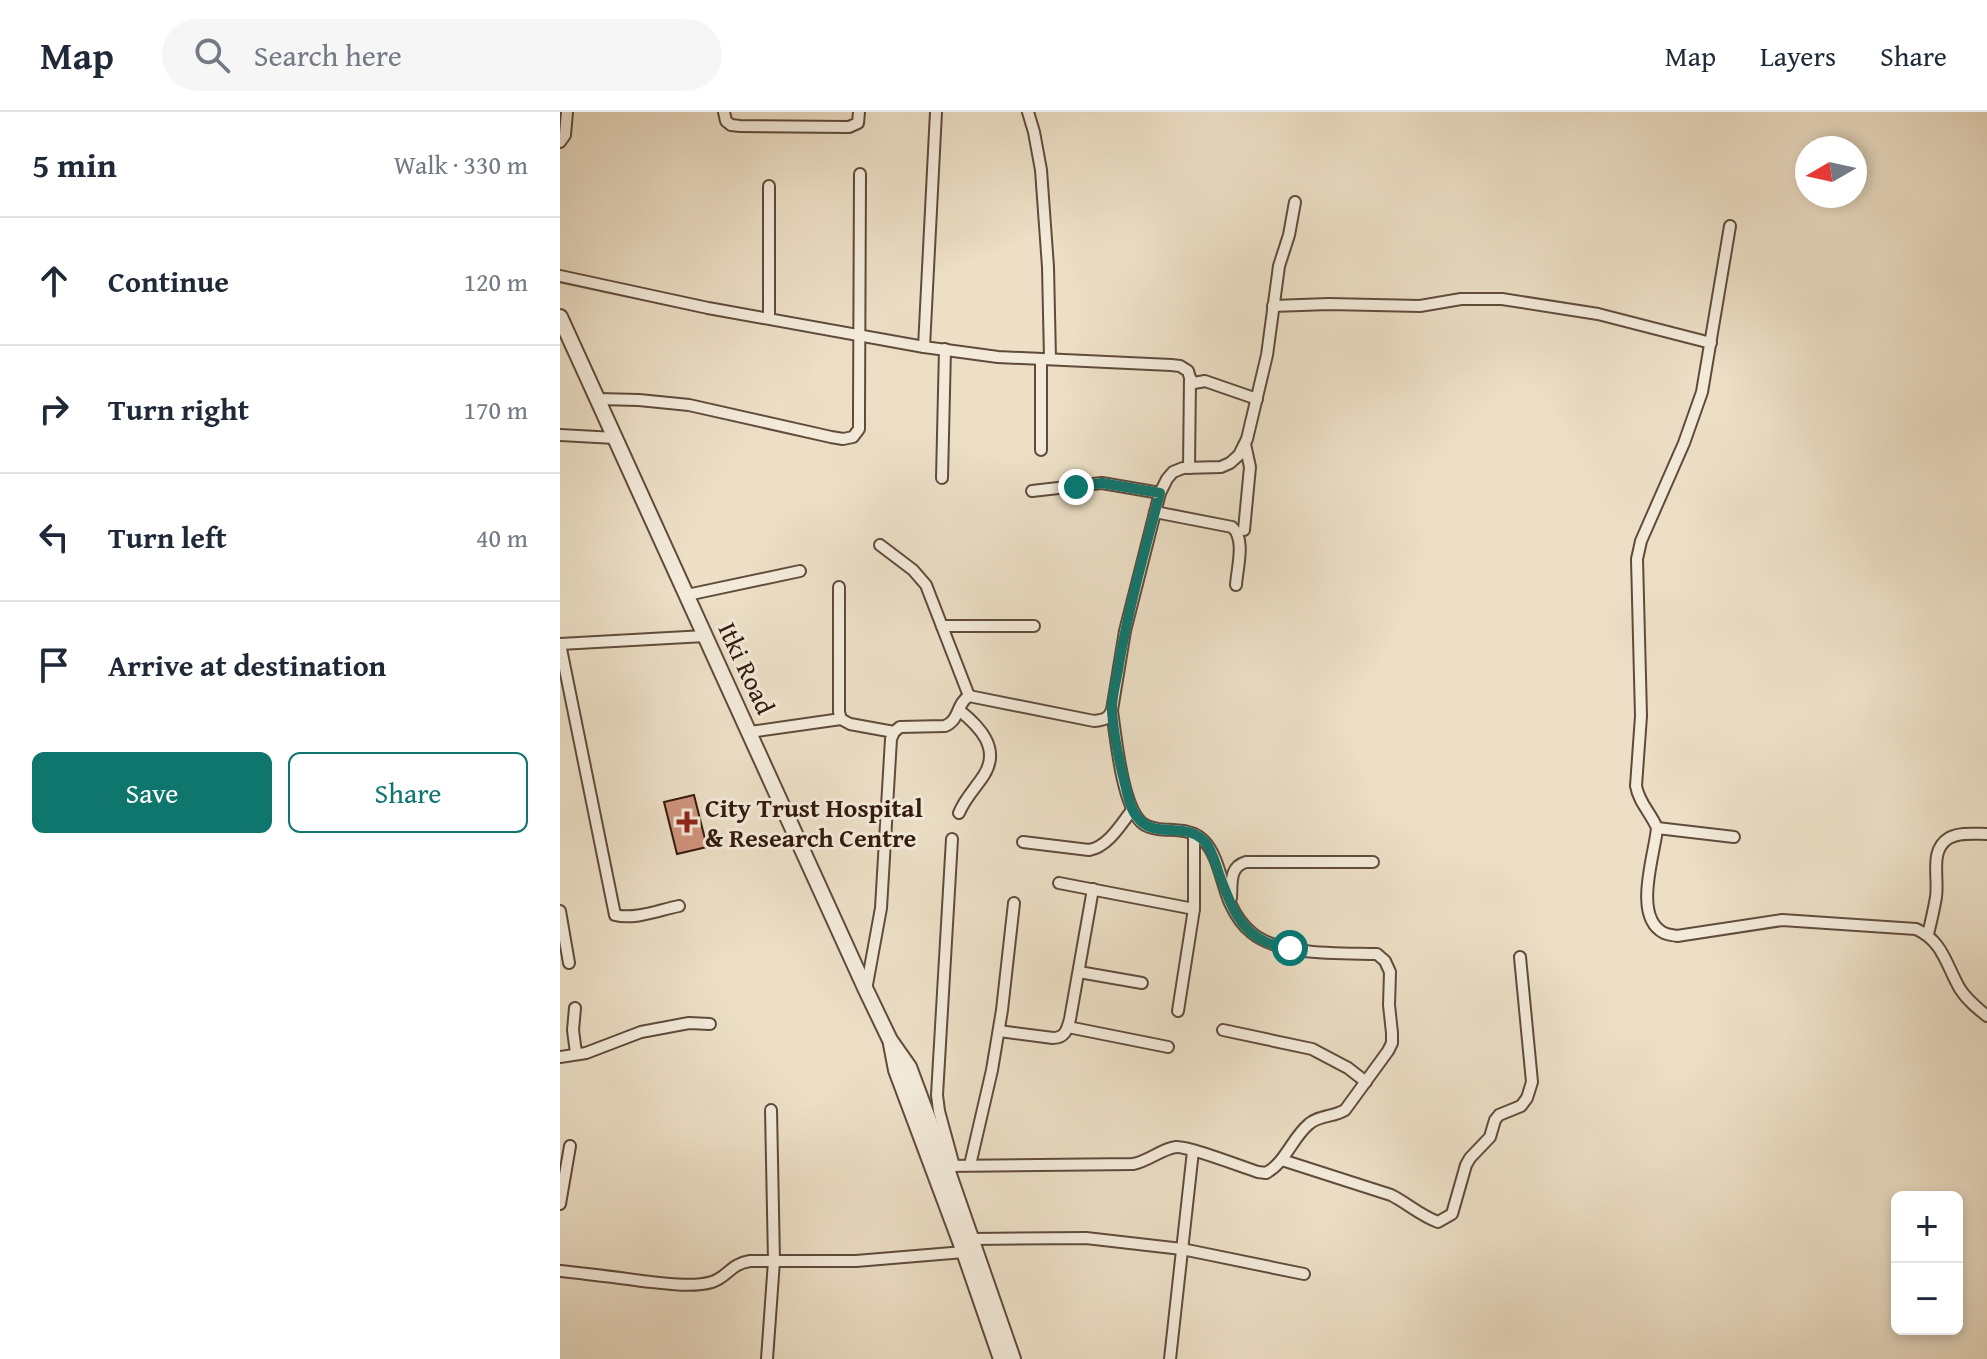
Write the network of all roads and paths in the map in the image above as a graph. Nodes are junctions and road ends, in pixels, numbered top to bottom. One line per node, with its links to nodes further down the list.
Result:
1 (567, 112): 6 (street)
2 (724, 112): 3 (street)
3 (859, 112)
4 (936, 112): 17 (street)
5 (1028, 112): 19 (street)
6 (560, 142)
7 (860, 174): 15 (street)
8 (769, 186): 14 (street)
9 (1295, 202): 12 (street)
10 (1730, 226): 16 (street)
11 (560, 276): 14 (street)
12 (1273, 306): 16 (street); 22 (street)
13 (560, 317): 21 (street, Itki Road)
14 (769, 318): 15 (street)
15 (859, 334): 17 (street); 21 (street)
16 (1711, 343): 51 (street)
17 (924, 347): 18 (street)
18 (945, 349): 19 (street); 28 (street)
19 (1045, 359): 20 (street); 26 (street)
20 (1190, 378): 22 (street); 27 (street)
21 (598, 399): 24 (street, Itki Road)
22 (1257, 399): 25 (street)
23 (560, 435): 24 (street)
24 (615, 438): 37 (street, Itki Road)
25 (1245, 443): 27 (street); 32 (street)
26 (1041, 450)
27 (1189, 468): 30 (street)
28 (942, 478)
29 (1032, 491): 30 (street)
30 (1160, 493): 31 (street)
31 (1155, 512): 35 (street); 45 (street)
32 (1244, 530)
33 (880, 545): 38 (street)
34 (800, 571): 37 (street)
35 (1236, 585)
36 (839, 587): 46 (street)
37 (687, 595): 40 (street, Itki Road)
38 (942, 626): 39 (street); 42 (street)
39 (1034, 626)
40 (705, 636): 41 (street); 47 (street, Itki Road)
41 (560, 644): 43 (street)
42 (969, 696): 44 (street); 45 (street)
43 (565, 697): 62 (street)
44 (959, 710): 48 (street); 50 (street)
45 (1112, 710): 49 (street)
46 (841, 719): 47 (street); 48 (street)
47 (750, 732): 70 (street, Itki Road)
48 (894, 732): 70 (street)
49 (1132, 810): 52 (street); 56 (street)
50 (959, 813)
51 (1657, 828): 54 (street); 65 (street)
52 (1194, 834): 61 (street); 63 (street)
53 (1987, 834): 65 (street)
54 (1734, 837)
55 (952, 839): 88 (street)
56 (1023, 842)
57 (1373, 862): 61 (street)
58 (1059, 883): 59 (street)
59 (1093, 889): 63 (street); 68 (street)
60 (1014, 903): 77 (street)
61 (1230, 904): 82 (street)
62 (679, 906)
63 (1194, 909): 72 (street)
64 (560, 911): 67 (street)
65 (1928, 934): 73 (street)
66 (1520, 957): 86 (street)
67 (569, 963)
68 (1079, 972): 69 (street); 75 (street)
69 (1142, 983)
70 (866, 990): 78 (street, Itki Road)
71 (575, 1008): 80 (street)
72 (1178, 1011)
73 (1987, 1016)
74 (710, 1024): 80 (street)
75 (1068, 1027): 77 (street); 79 (street)
76 (1223, 1030): 82 (street)
77 (999, 1031): 87 (street)
78 (890, 1040): 88 (street); 90 (street)
79 (1168, 1047)
80 (576, 1053): 81 (street)
81 (560, 1057)
82 (1366, 1082): 86 (street)
83 (771, 1110): 92 (street)
84 (570, 1146): 89 (street)
85 (1193, 1151): 86 (street); 87 (street); 91 (street)
86 (1282, 1160)
87 (970, 1165): 88 (street)
88 (950, 1166): 90 (street)
89 (560, 1204)
90 (968, 1246): 91 (street); 92 (street); 96 (street); 97 (street)
91 (1182, 1249): 94 (street); 98 (street)
92 (774, 1261): 93 (street); 95 (street)
93 (560, 1271)
94 (1304, 1274)
95 (767, 1359)
96 (1001, 1359)
97 (1013, 1359)
98 (1170, 1359)

